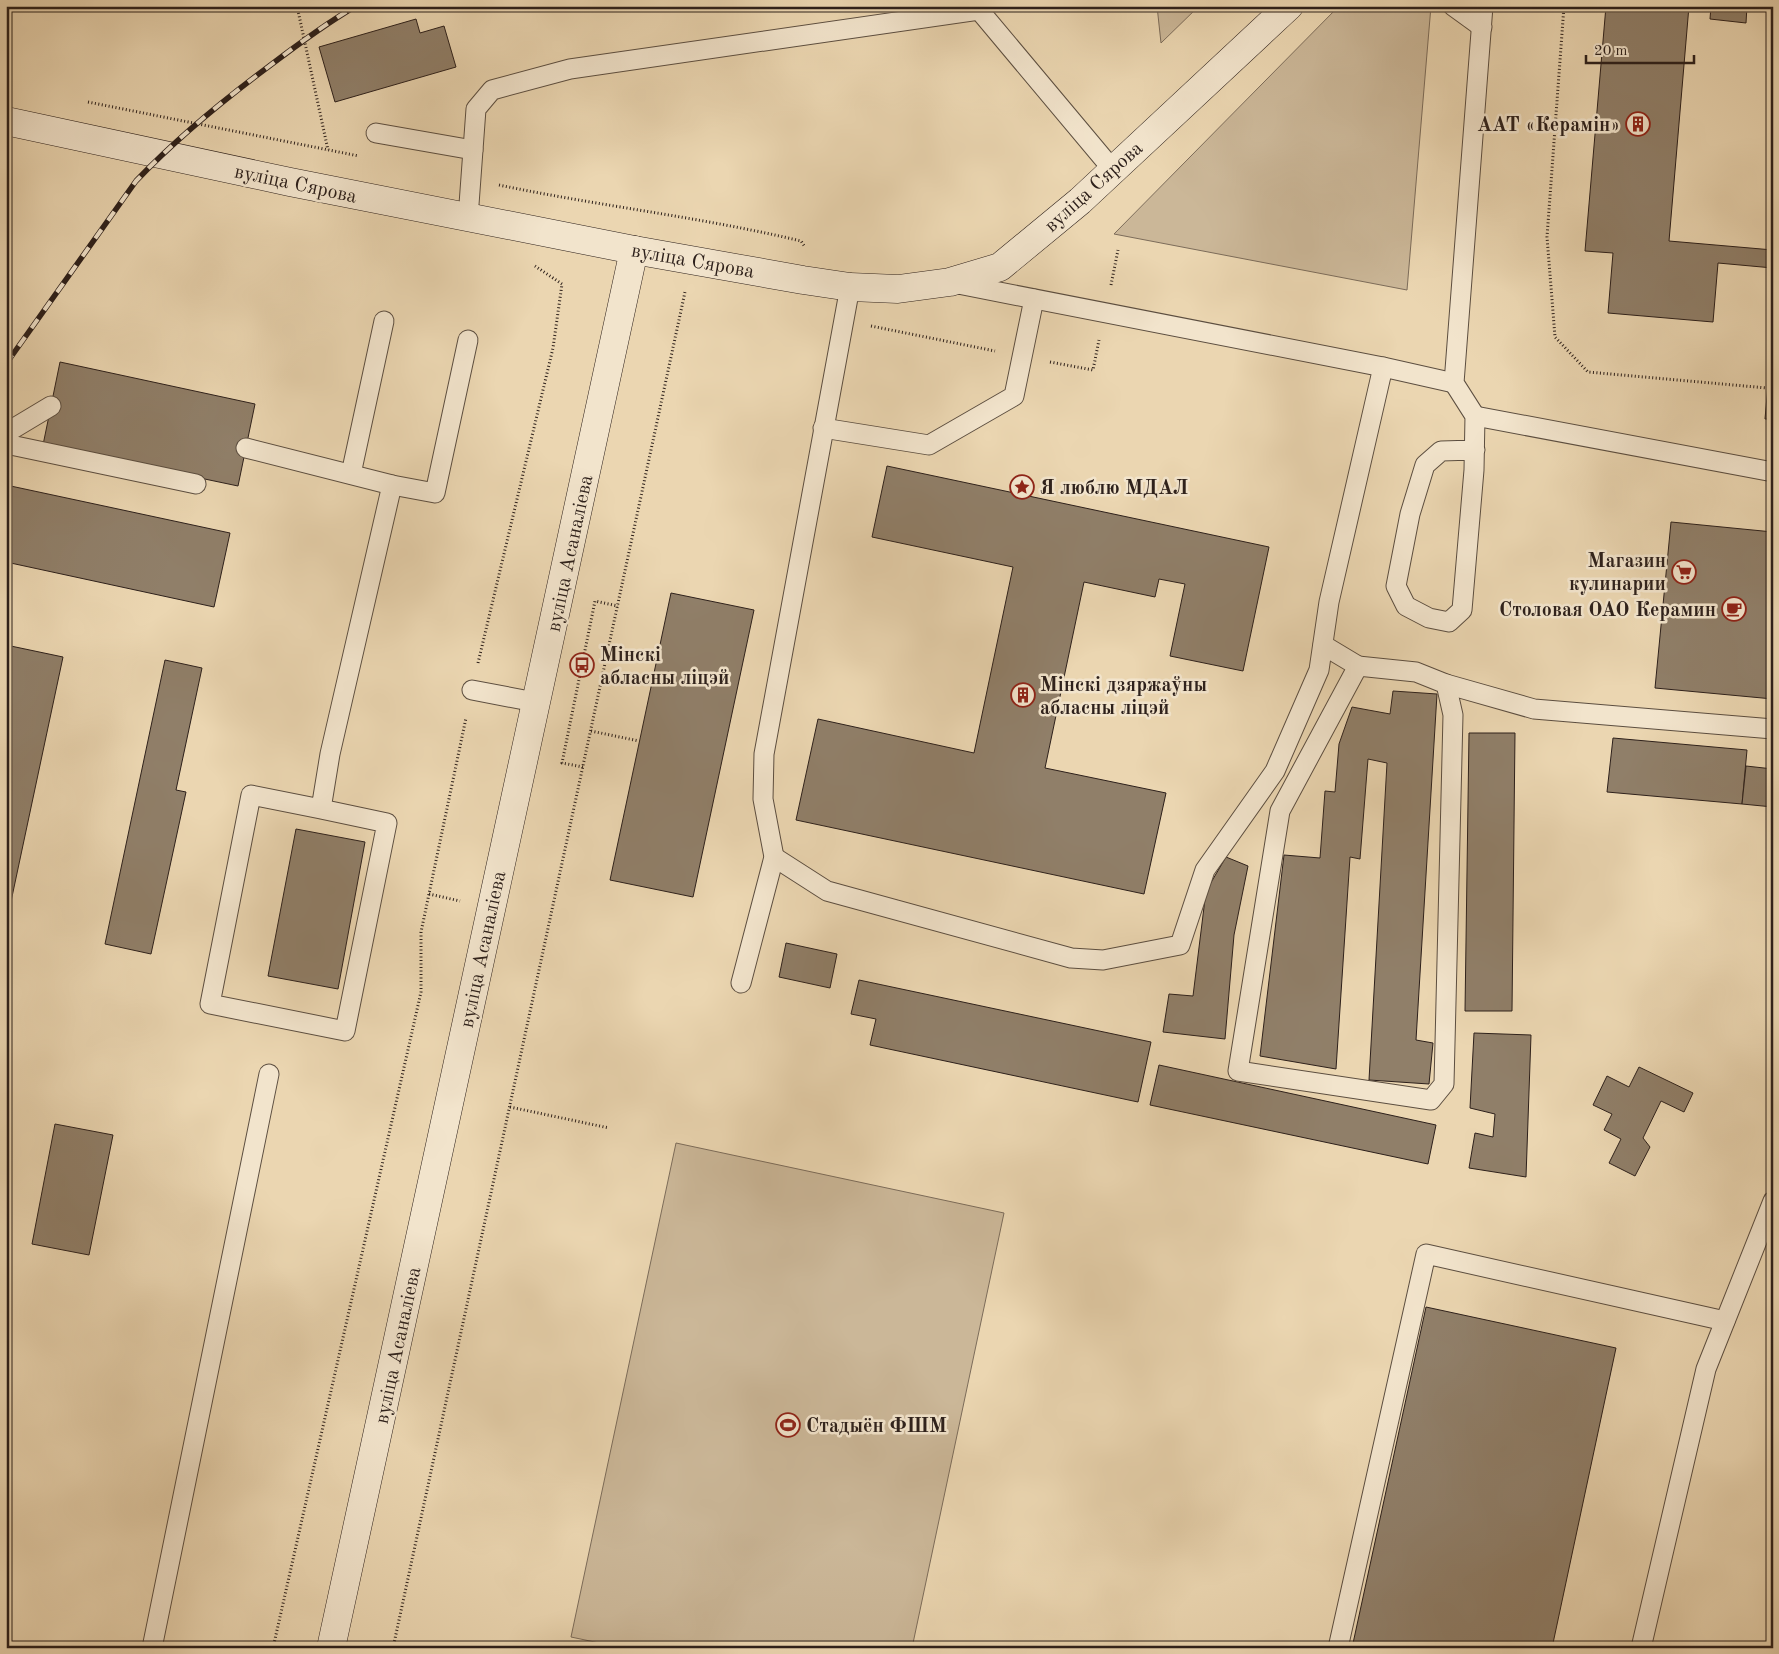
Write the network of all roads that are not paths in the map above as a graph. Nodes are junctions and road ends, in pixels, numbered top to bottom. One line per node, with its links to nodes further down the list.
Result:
1 (1289, 6): 8 (street, вуліца Сярова)
2 (1453, 6): 4 (lane)
3 (1483, 6): 4 (lane)
4 (1482, 27): 17 (lane)
5 (6, 121): 9 (street, вуліца Сярова)
6 (376, 133): 7 (lane)
7 (473, 150): 8 (lane); 9 (lane)
8 (1113, 170): 11 (street, вуліца Сярова)
9 (468, 218): 10 (street, вуліца Сярова)
10 (634, 250): 12 (street, вуліца Сярова); 33 (street, вуліца Асаналіева)
11 (950, 282): 12 (street, вуліца Сярова); 13 (lane)
12 (850, 286): 20 (lane)
13 (1034, 299): 16 (lane); 20 (lane)
14 (384, 321): 26 (lane)
15 (468, 340): 28 (lane)
16 (1383, 367): 17 (lane); 29 (lane)
17 (1454, 383): 19 (lane)
18 (51, 406): 21 (lane)
19 (1475, 416): 24 (lane); 25 (lane)
20 (823, 428): 36 (lane)
21 (6, 433)
22 (6, 444): 27 (lane)
23 (246, 448): 26 (lane)
24 (1475, 450): 24 (lane)
25 (1773, 472)
26 (350, 474): 28 (lane)
27 (196, 484)
28 (392, 485): 35 (lane)
29 (1323, 645): 30 (lane); 36 (lane)
30 (1358, 666): 31 (lane); 31 (lane)
31 (1446, 684): 34 (lane)
32 (472, 690): 33 (lane)
33 (535, 702): 42 (street, вуліца Асаналіева)
34 (1773, 729)
35 (321, 810): 35 (lane)
36 (774, 857): 37 (lane)
37 (741, 983)
38 (269, 1074): 41 (lane)
39 (1773, 1201): 40 (lane)
40 (1725, 1321): 43 (lane); 44 (lane)
41 (152, 1648)
42 (331, 1648)
43 (1338, 1648)
44 (1641, 1648)

